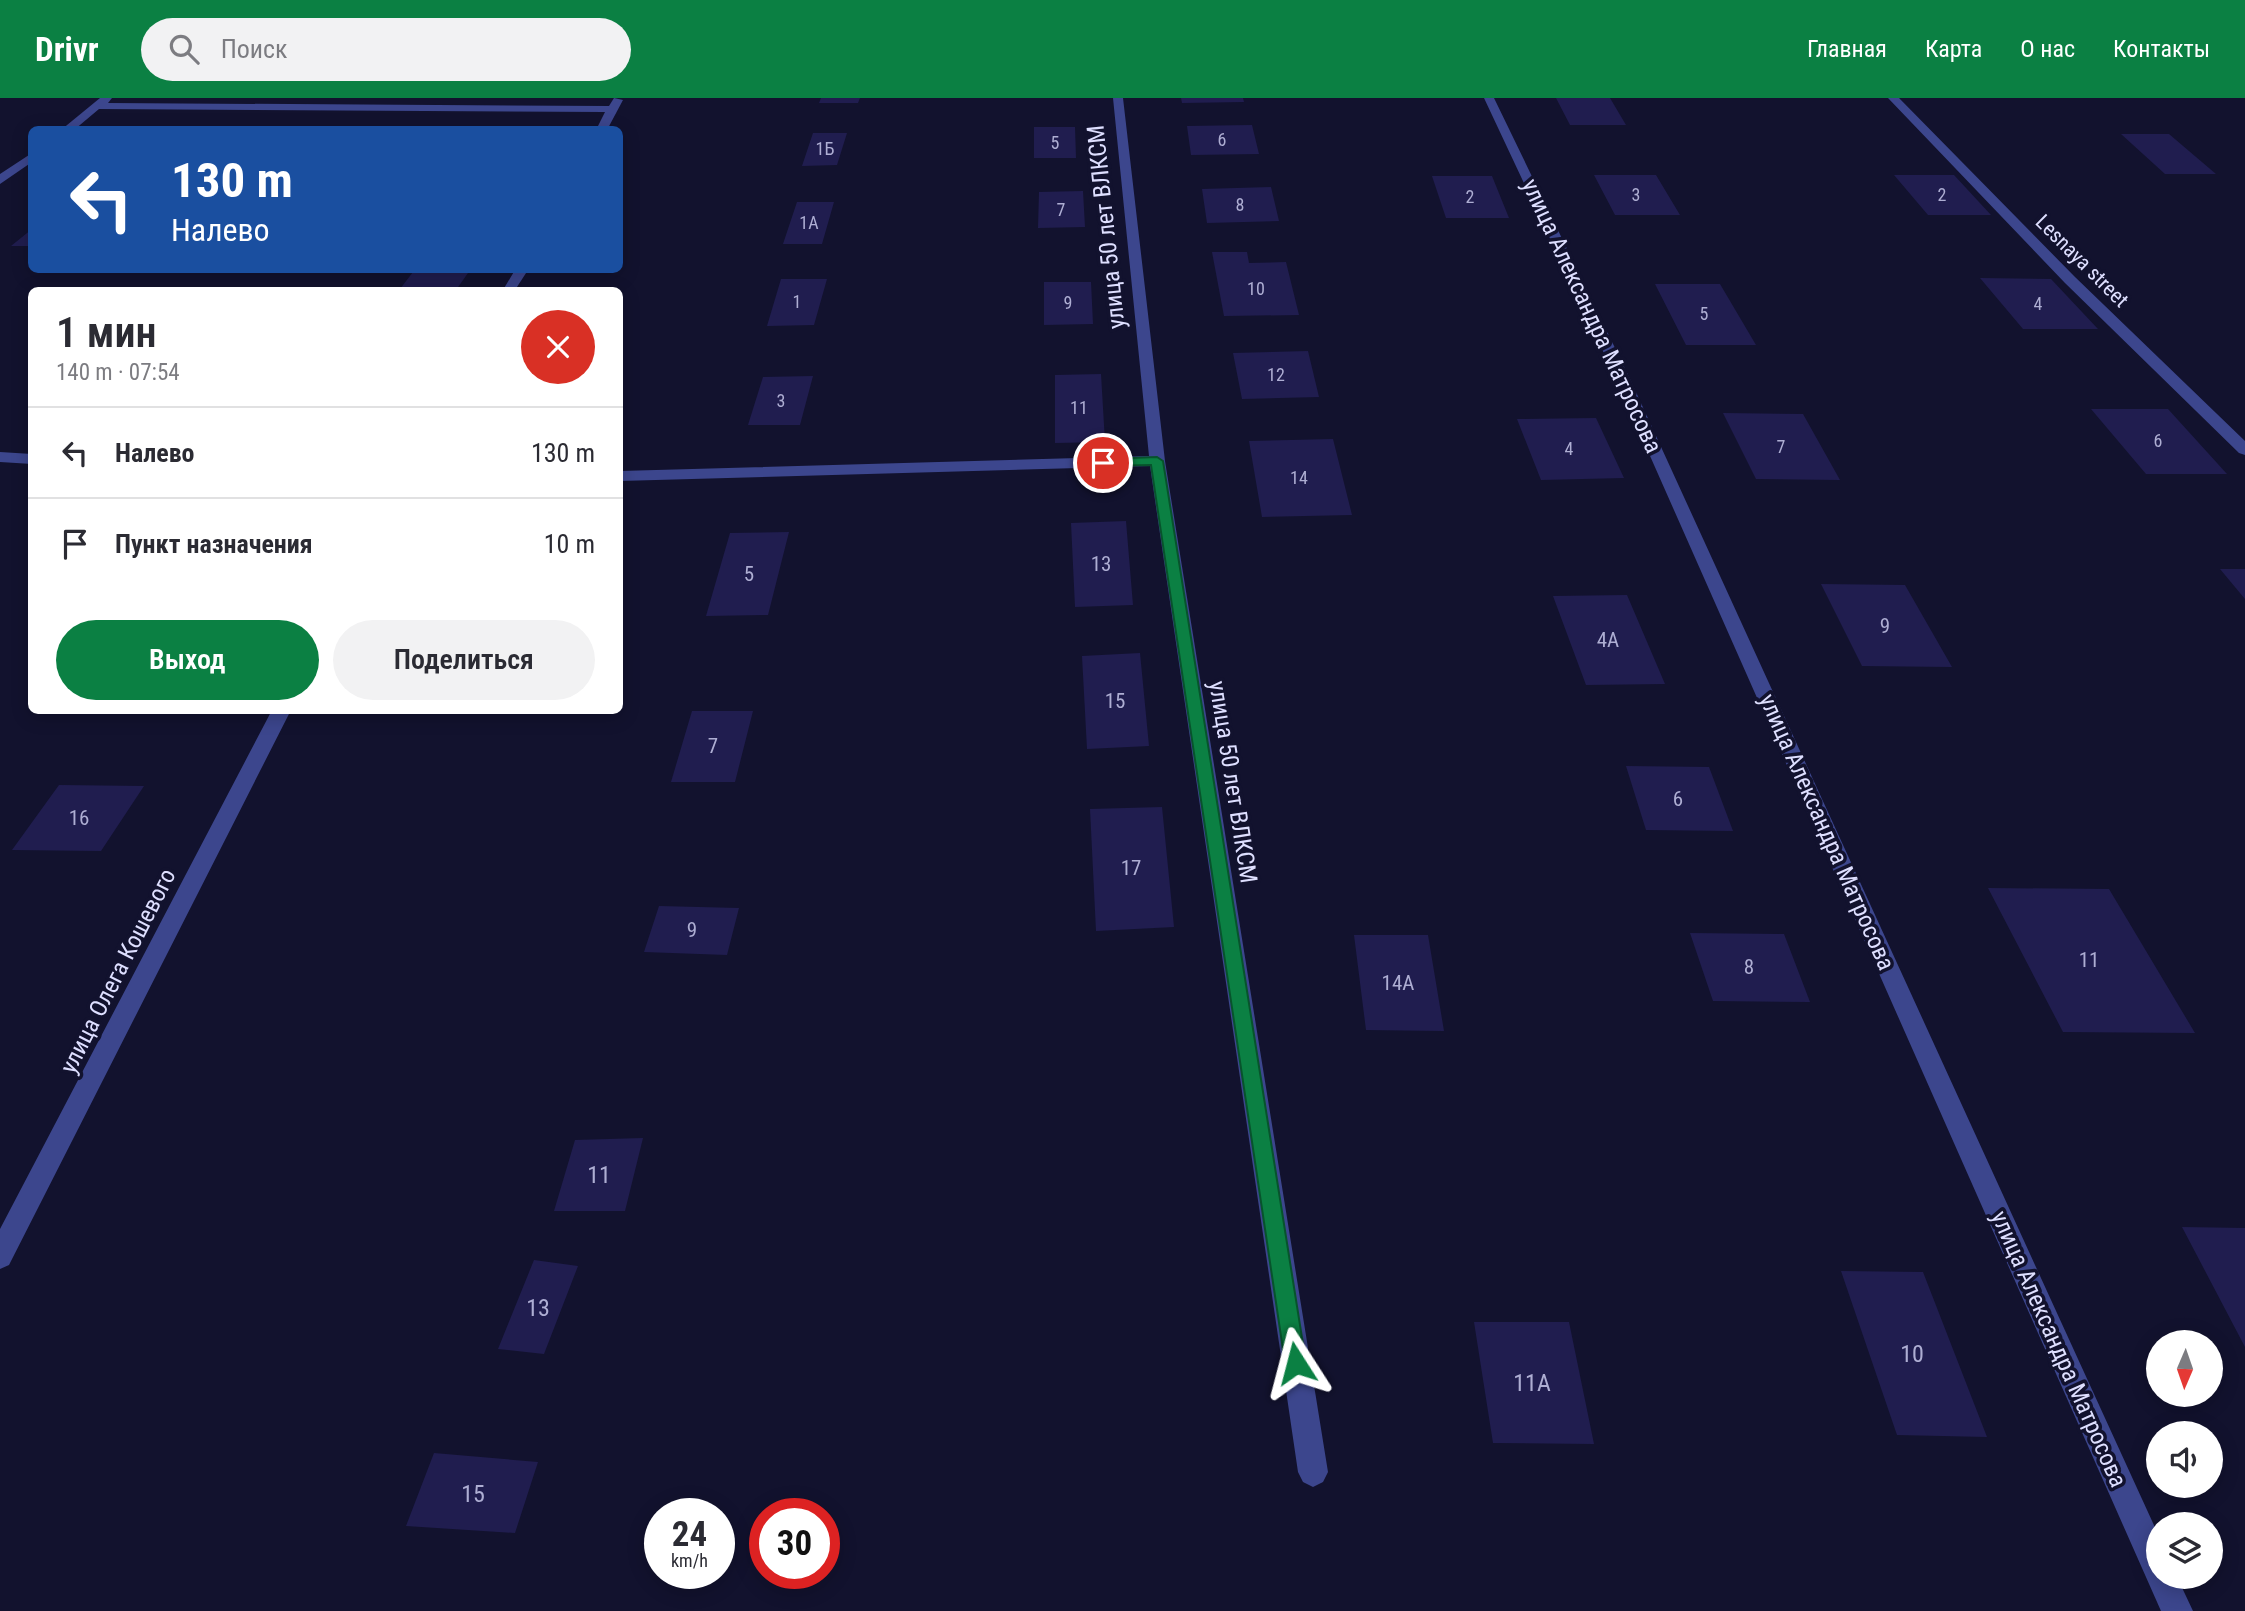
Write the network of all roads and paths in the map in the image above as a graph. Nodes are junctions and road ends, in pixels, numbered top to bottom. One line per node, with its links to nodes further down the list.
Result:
1 (107, 98): 6 (street)
2 (1118, 98): 14 (street, улица 50 лет ВЛКСМ)
3 (1489, 98): 19 (street, улица Александра Матросова)
4 (1893, 98): 11 (street, Lesnaya street)
5 (616, 103): 6 (street); 8 (street)
6 (97, 106): 7 (street)
7 (71, 126)
8 (603, 126)
9 (28, 159): 10 (street)
10 (0, 180)
11 (2245, 450)
12 (0, 457): 13 (street)
13 (28, 459)
14 (1157, 461): 15 (street); 18 (street, улица 50 лет ВЛКСМ)
15 (623, 476)
16 (280, 714): 17 (street, улица Олега Кошевого)
17 (0, 1256)
18 (1312, 1472)
19 (2146, 1542)
20 (2166, 1589): 21 (street)
21 (2176, 1611)

